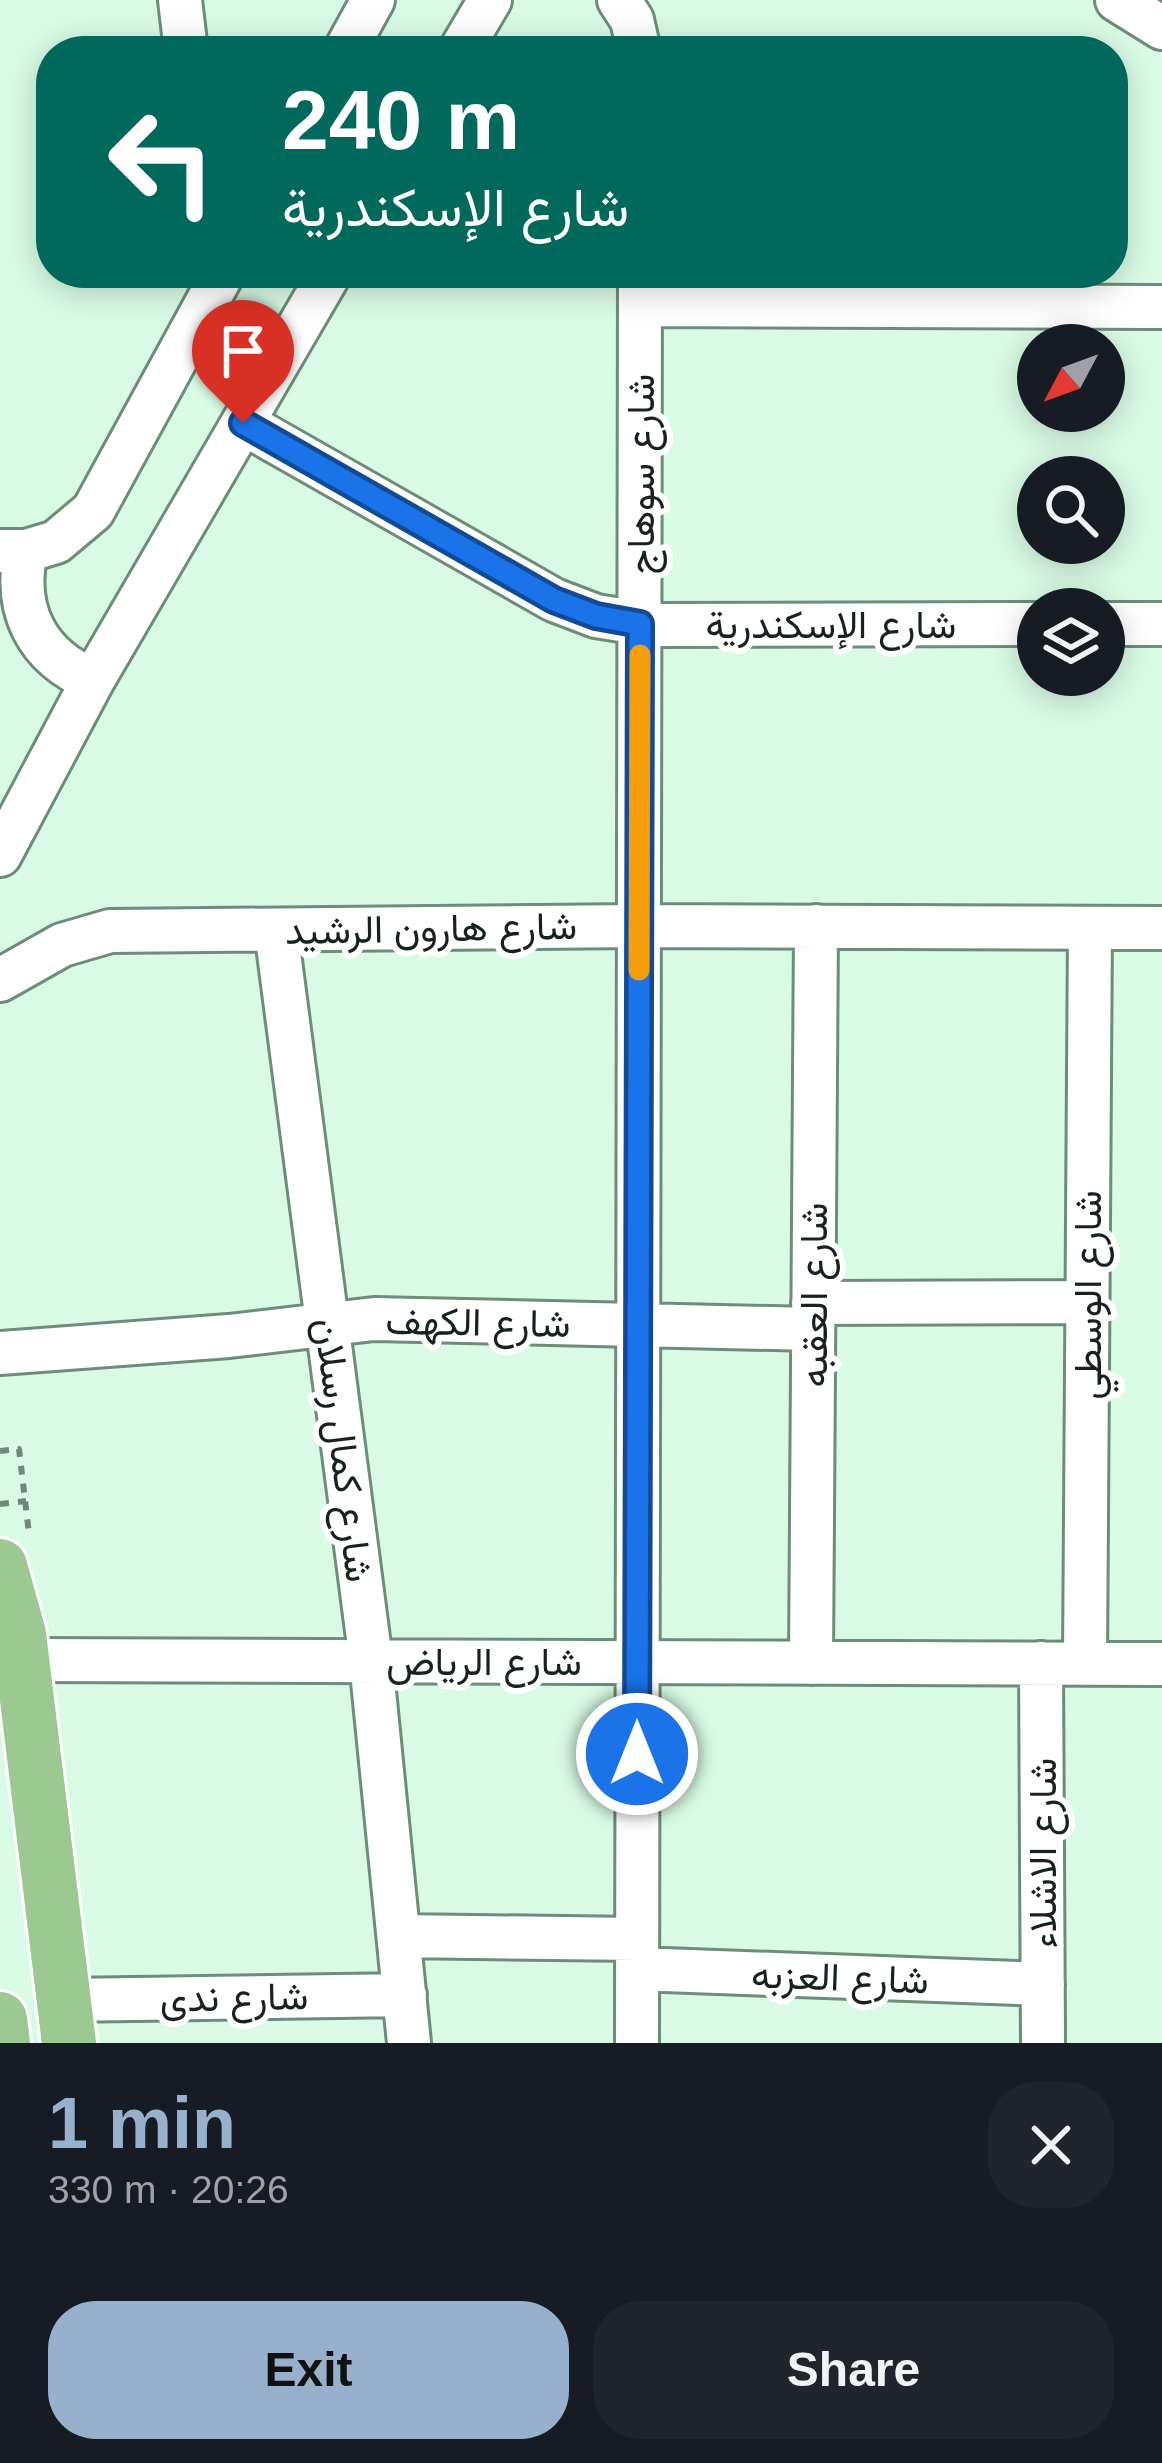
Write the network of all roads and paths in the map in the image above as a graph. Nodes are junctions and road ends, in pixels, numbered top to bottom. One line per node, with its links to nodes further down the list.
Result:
1 (180, 0): 7 (street)
2 (373, 0): 8 (street)
3 (490, 0): 9 (street)
4 (620, 0): 10 (street)
5 (1117, 0): 6 (street)
6 (1162, 28)
7 (184, 36)
8 (353, 36)
9 (469, 36)
10 (636, 36)
11 (215, 288): 16 (street)
12 (321, 288): 15 (street)
13 (640, 289): 14 (street); 17 (street, شارع سوهاج)
14 (1162, 307)
15 (243, 423): 17 (street, شارع الإسكندرية); 21 (street)
16 (13, 550): 21 (street)
17 (640, 624): 18 (street, شارع الإسكندرية); 23 (street, شارع سوهاج)
18 (1017, 624)
19 (1125, 624): 20 (street)
20 (1162, 624)
21 (93, 680): 22 (street)
22 (0, 855)
23 (640, 926): 24 (street, شارع هارون الرشيد); 27 (street, شارع هارون الرشيد); 32 (street, شارع سوهاج)
24 (816, 926): 25 (street, شارع هارون الرشيد); 30 (street, شارع العقبه)
25 (1090, 928): 26 (street, شارع هارون الرشيد); 29 (street, شارع الوسطي)
26 (1162, 928)
27 (276, 929): 28 (street, شارع هارون الرشيد); 31 (street, شارع كمال رسلان)
28 (0, 980)
29 (1087, 1302): 30 (street, شارع الكهف); 43 (street, شارع الوسطي)
30 (813, 1316): 32 (street, شارع الكهف); 41 (street, شارع العقبه)
31 (327, 1322): 32 (street, شارع الكهف); 33 (street, شارع الكهف); 39 (street, شارع كمال رسلان)
32 (638, 1325): 40 (street, شارع سوهاج)
33 (0, 1353)
34 (0, 1451): 35 (path)
35 (26, 1501): 36 (path); 37 (path)
36 (0, 1504)
37 (15, 1551): 38 (main road)
38 (22, 1660): 39 (street, شارع الرياض); 50 (main road)
39 (371, 1661): 40 (street, شارع الرياض); 45 (street, شارع كمال رسلان)
40 (637, 1662): 41 (street, شارع الرياض); 46 (street, شارع سوهاج)
41 (811, 1663): 42 (street, شارع الرياض)
42 (1041, 1664): 43 (street, شارع الرياض); 47 (street, شارع الاشلاء)
43 (1084, 1664): 44 (street, شارع الرياض)
44 (1162, 1664)
45 (399, 1936): 46 (street); 48 (street, شارع كمال رسلان)
46 (637, 1954): 47 (street, شارع العزبه); 53 (street, شارع سوهاج)
47 (1043, 1984): 54 (street, شارع الاشلاء)
48 (404, 1995): 50 (street, شارع ندى); 52 (street, شارع كمال رسلان)
49 (0, 2020): 51 (main road)
50 (66, 2021)
51 (3, 2043)
52 (410, 2043)
53 (637, 2043)
54 (1043, 2043)

